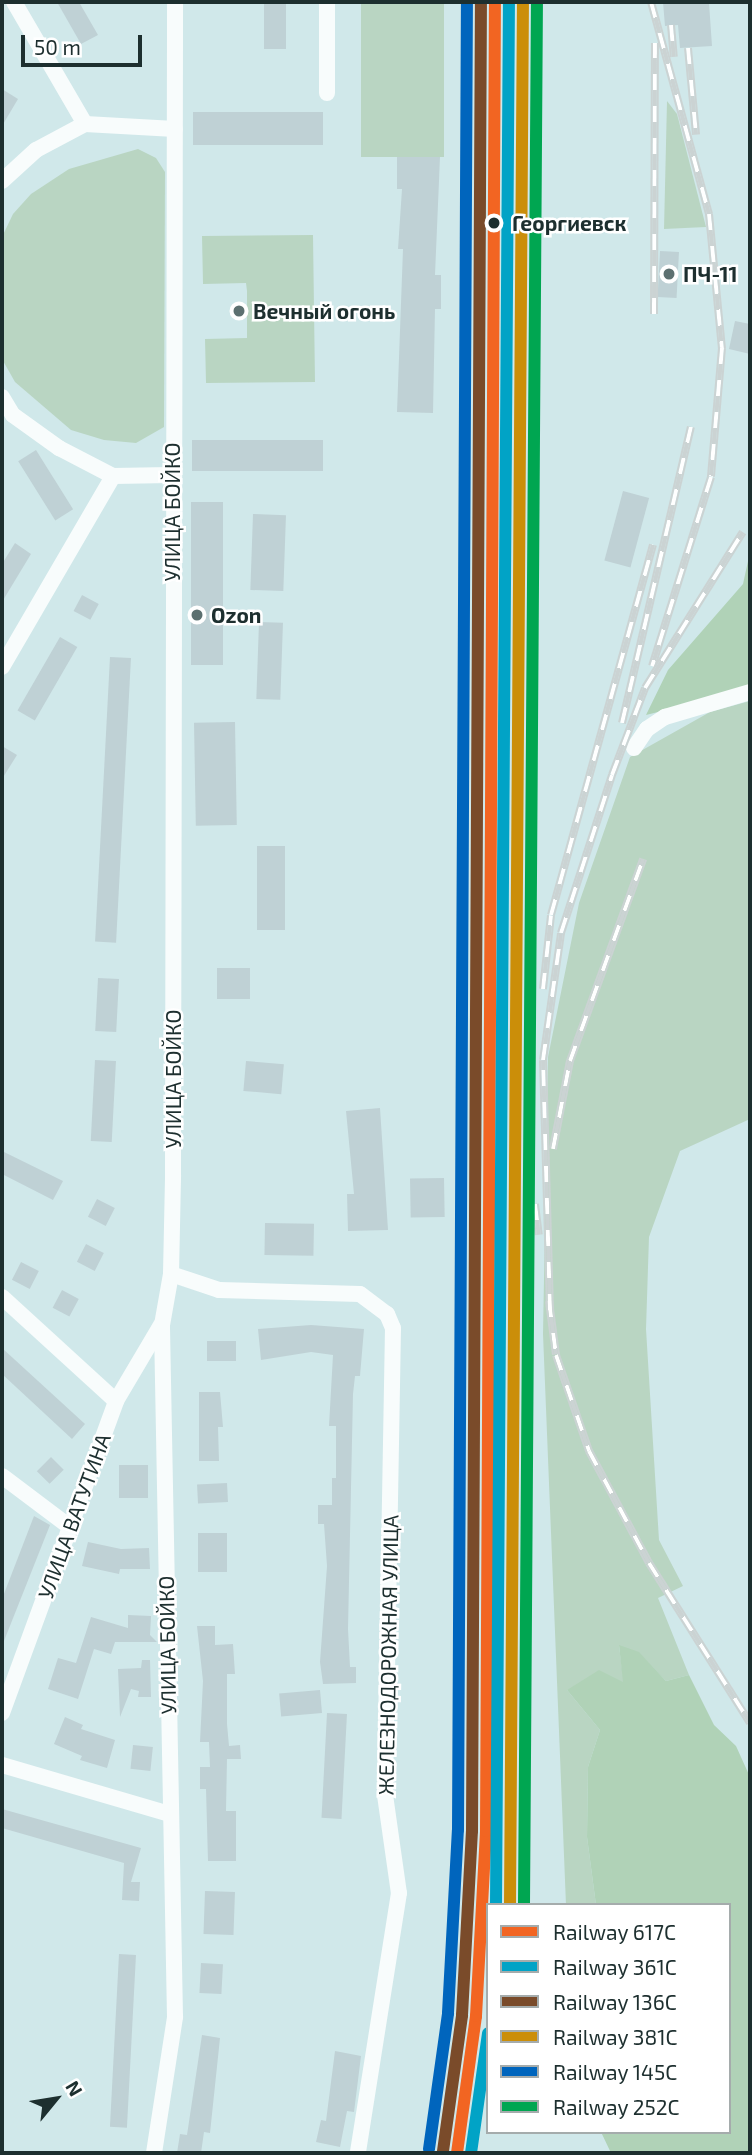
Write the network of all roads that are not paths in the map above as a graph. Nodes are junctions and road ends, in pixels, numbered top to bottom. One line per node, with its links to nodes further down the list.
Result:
1 (14, 2): 5 (street)
2 (175, 2): 6 (street, УЛИЦА БОЙКО)
3 (327, 2): 4 (street)
4 (327, 93)
5 (85, 124): 6 (street); 7 (street)
6 (175, 129): 10 (street, УЛИЦА БОЙКО)
7 (2, 181)
8 (2, 397): 9 (street)
9 (7, 418): 11 (street)
10 (171, 475): 11 (street); 15 (street, УЛИЦА БОЙКО)
11 (113, 476): 12 (street)
12 (2, 667)
13 (750, 692): 14 (street)
14 (634, 748)
15 (171, 1274): 17 (street, УЛИЦА БОЙКО); 25 (street, ЖЕЛЕЗНОДОРОЖНАЯ УЛИЦА)
16 (2, 1297): 18 (street)
17 (162, 1325): 18 (street, УЛИЦА ВАТУТИНА); 23 (street, УЛИЦА БОЙКО)
18 (116, 1402): 20 (street, УЛИЦА ВАТУТИНА)
19 (2, 1476): 20 (street)
20 (70, 1527): 21 (street, УЛИЦА ВАТУТИНА)
21 (2, 1713)
22 (2, 1765): 23 (street)
23 (170, 1814): 24 (street, УЛИЦА БОЙКО)
24 (153, 2153)
25 (358, 2153)

